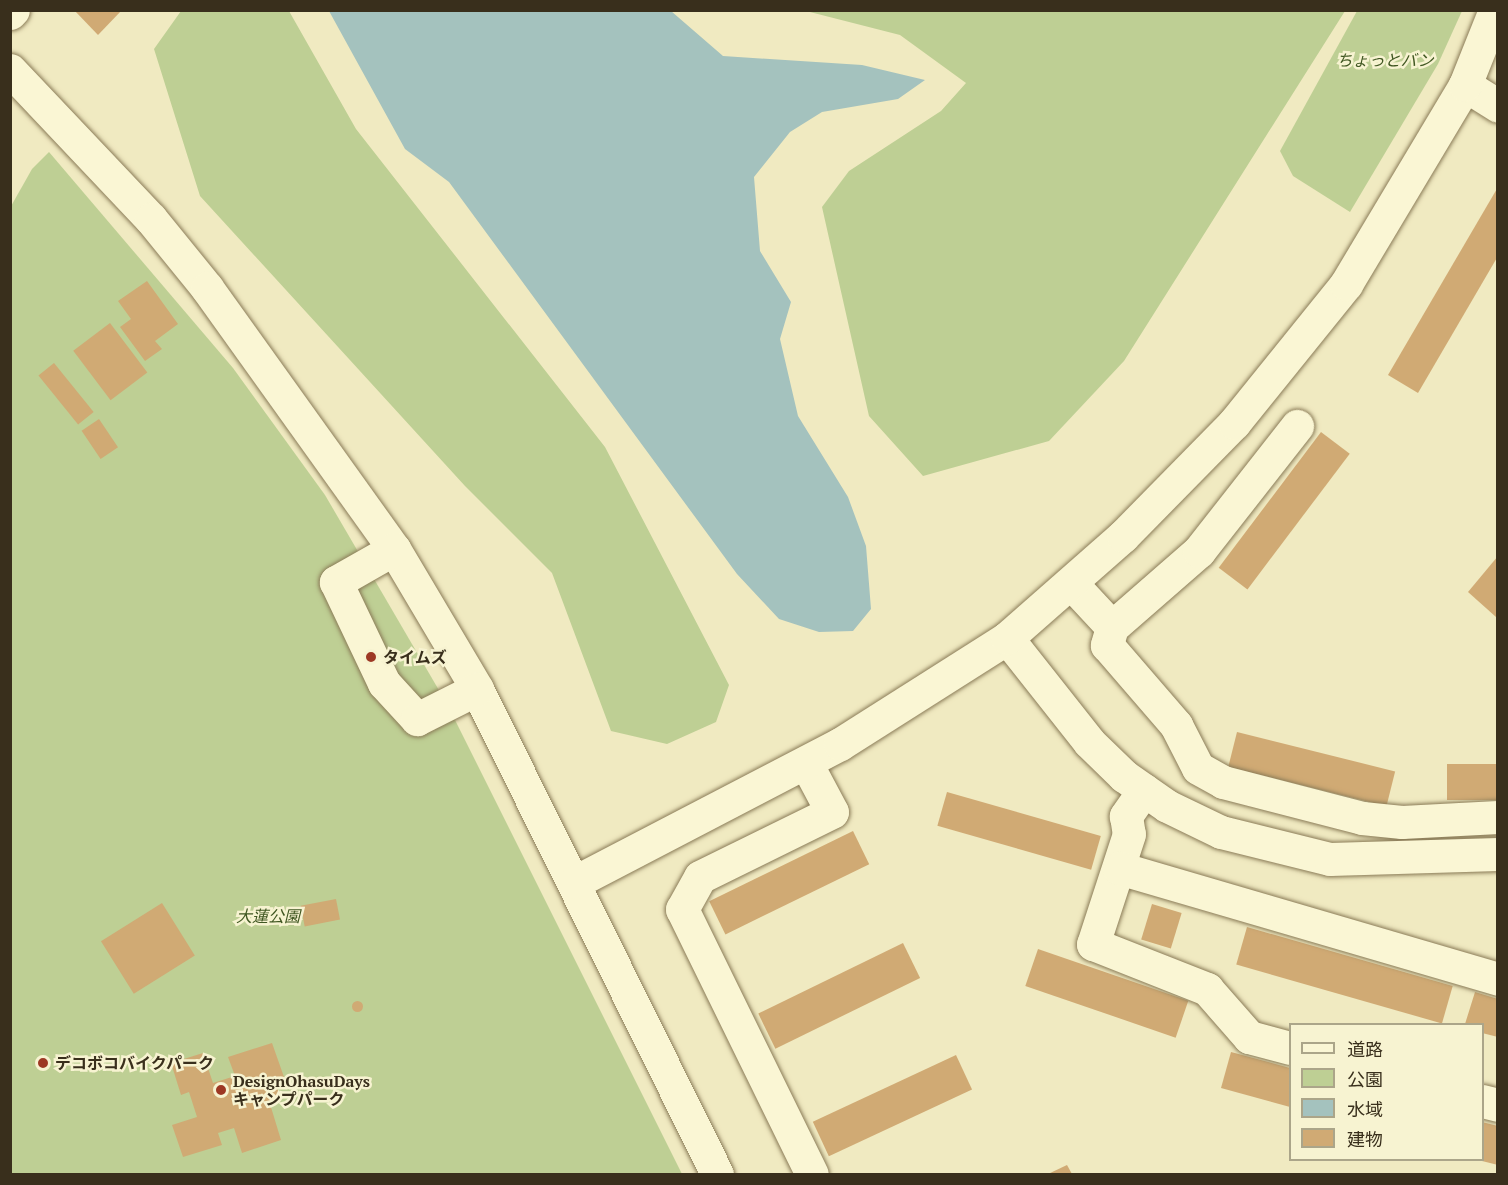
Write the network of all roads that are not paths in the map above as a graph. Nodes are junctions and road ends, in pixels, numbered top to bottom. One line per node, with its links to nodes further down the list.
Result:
1 (1495, 10): 3 (street)
2 (10, 70): 6 (street)
3 (1465, 85): 4 (street); 7 (street)
4 (1497, 106)
5 (1297, 426): 8 (street)
6 (394, 549): 10 (street); 10 (street)
7 (1071, 583): 8 (street); 9 (street)
8 (1112, 627): 13 (street)
9 (1007, 638): 11 (street); 12 (street)
10 (477, 689): 16 (street)
11 (806, 763): 16 (street); 20 (street)
12 (1144, 790): 14 (street); 15 (street)
13 (1497, 817)
14 (1497, 854)
15 (1119, 868): 17 (street); 18 (street)
16 (575, 882): 19 (street)
17 (1497, 979)
18 (1289, 1048)
19 (717, 1174)
20 (812, 1174)

